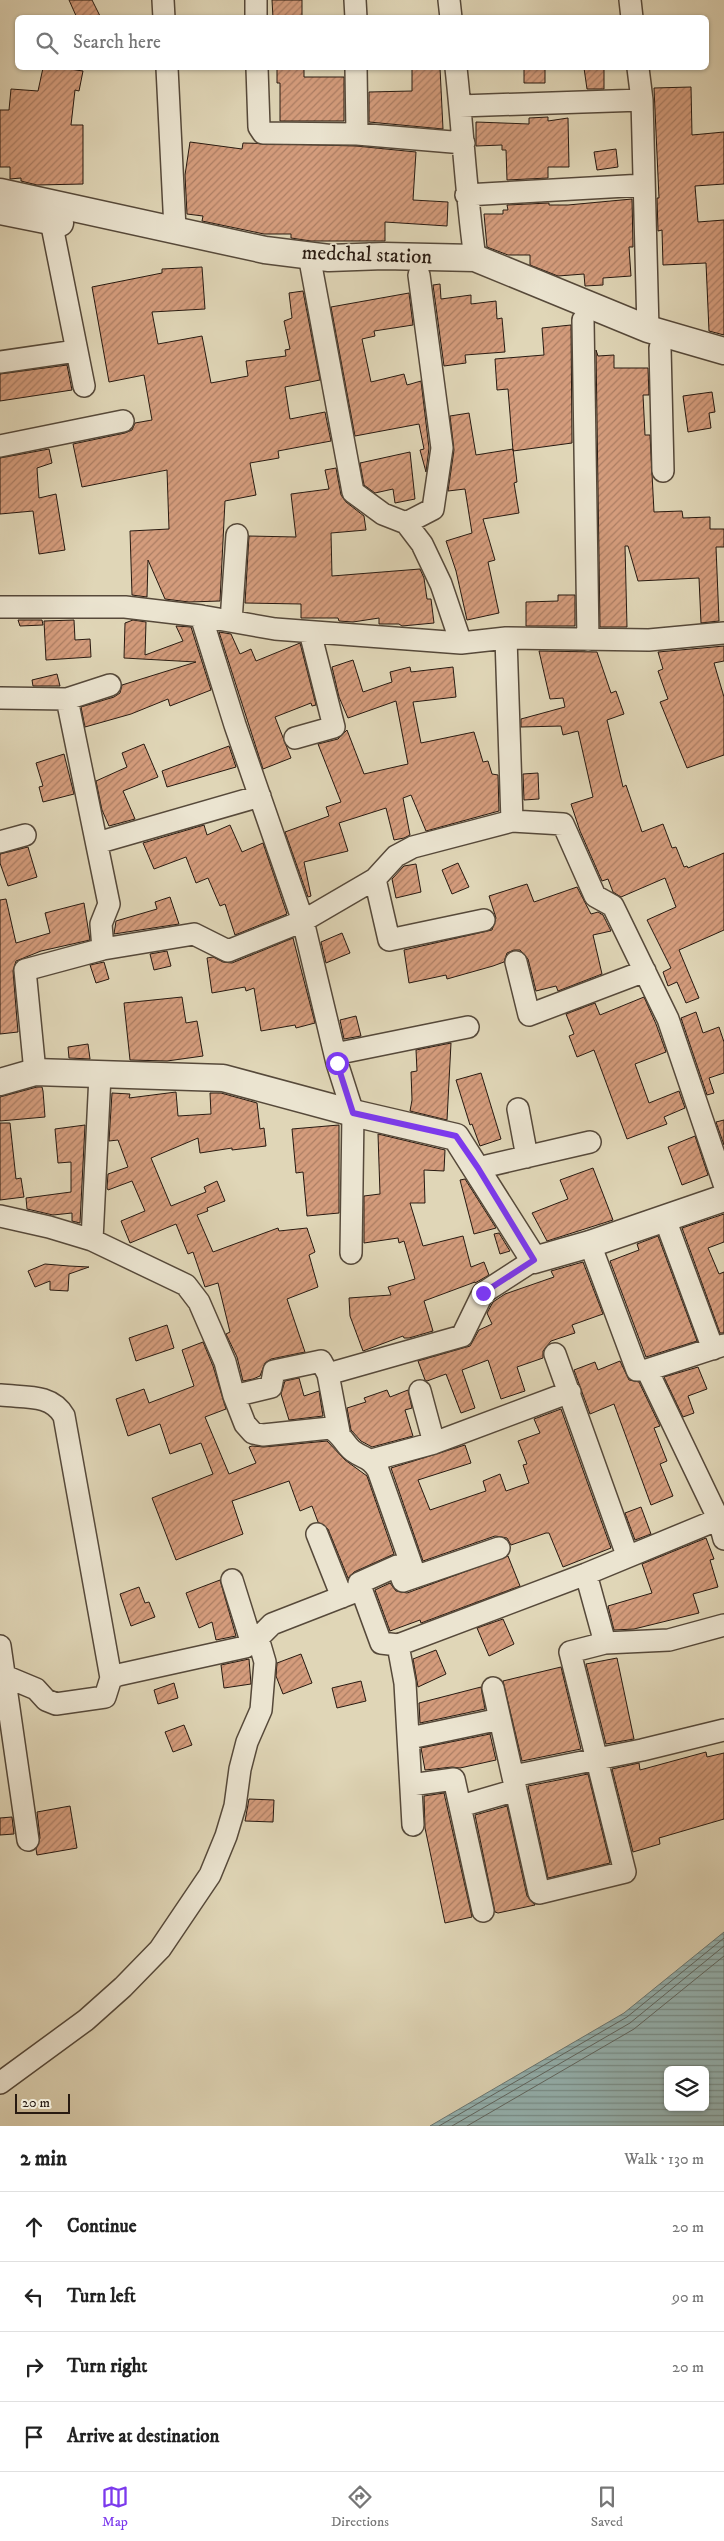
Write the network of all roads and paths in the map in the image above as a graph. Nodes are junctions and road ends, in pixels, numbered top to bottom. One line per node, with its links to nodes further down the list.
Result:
1 (163, 0): 6 (street)
2 (256, 0): 7 (street)
3 (355, 0): 8 (street)
4 (449, 0): 9 (street)
5 (630, 0): 10 (street)
6 (164, 15)
7 (256, 15)
8 (356, 15)
9 (451, 15)
10 (632, 15)
11 (167, 70): 25 (street)
12 (257, 70): 18 (street)
13 (356, 70): 18 (street)
14 (456, 70): 17 (street)
15 (638, 70): 16 (street)
16 (642, 100): 17 (street); 20 (street)
17 (460, 106): 19 (street)
18 (358, 134): 19 (street)
19 (464, 142): 22 (street)
20 (644, 185): 22 (street); 30 (street)
21 (0, 192): 25 (street, medchal station)
22 (466, 195): 26 (street)
23 (0, 211): 24 (street, medchal station)
24 (51, 221): 27 (street, medchal station); 31 (street)
25 (175, 230): 27 (street, medchal station)
26 (475, 258): 27 (street, medchal station); 30 (street, medchal station)
27 (310, 263): 28 (street, medchal station); 39 (street)
28 (419, 275): 29 (street, medchal station); 39 (street)
29 (583, 320): 30 (street, medchal station); 47 (street)
30 (654, 339): 32 (street, medchal station); 34 (street, medchal station); 38 (street)
31 (76, 351): 33 (street); 35 (street)
32 (724, 351)
33 (0, 362)
34 (724, 369)
35 (84, 386)
36 (123, 421): 37 (street)
37 (0, 446)
38 (664, 471)
39 (406, 523): 48 (street)
40 (237, 535): 43 (street)
41 (0, 607): 42 (street)
42 (201, 616): 43 (street); 53 (street)
43 (232, 621): 44 (street)
44 (310, 632): 48 (street); 52 (street)
45 (724, 633): 47 (street)
46 (506, 638): 47 (street); 48 (street); 54 (street)
47 (588, 640)
48 (462, 643)
49 (110, 685): 51 (street)
50 (0, 698): 51 (street)
51 (67, 699): 57 (street)
52 (295, 738)
53 (260, 796): 57 (street); 60 (street)
54 (512, 821): 58 (street); 63 (street)
55 (25, 835): 56 (street)
56 (0, 842)
57 (97, 843): 61 (street)
58 (375, 879): 59 (street); 60 (street)
59 (484, 920)
60 (303, 921): 61 (street); 65 (street)
61 (103, 949): 66 (street)
62 (516, 962): 63 (street)
63 (645, 971): 74 (street)
64 (468, 1027): 65 (street)
65 (335, 1054): 70 (street)
66 (35, 1072): 67 (street); 68 (street)
67 (100, 1075): 70 (street); 78 (street)
68 (0, 1082)
69 (518, 1109): 72 (street)
70 (353, 1113): 73 (street); 80 (street)
71 (590, 1142): 72 (street)
72 (527, 1156): 73 (street)
73 (478, 1168): 81 (street)
74 (724, 1184)
75 (724, 1198): 77 (street)
76 (0, 1216): 78 (street)
77 (666, 1218): 79 (street); 82 (street)
78 (92, 1240): 89 (street)
79 (590, 1244): 81 (street); 84 (street)
80 (351, 1254)
81 (534, 1260): 85 (street)
82 (718, 1347): 84 (street)
83 (555, 1354): 87 (street)
84 (647, 1370): 93 (street)
85 (328, 1374): 89 (street); 90 (street)
86 (420, 1391): 91 (street)
87 (570, 1392): 91 (street); 96 (street)
88 (0, 1396): 108 (street)
89 (234, 1396): 90 (street)
90 (339, 1432): 92 (street)
91 (434, 1443): 92 (street)
92 (372, 1460): 98 (street)
93 (722, 1525): 96 (street)
94 (317, 1534): 101 (street)
95 (499, 1548): 98 (street)
96 (627, 1555): 97 (street)
97 (586, 1574): 104 (street); 105 (street)
98 (415, 1575): 100 (street)
99 (232, 1580): 103 (street)
100 (362, 1589): 101 (street); 105 (street)
101 (342, 1597): 103 (street)
102 (724, 1626): 104 (street)
103 (255, 1641): 108 (street); 120 (street)
104 (605, 1643): 113 (street)
105 (398, 1645): 112 (street)
106 (0, 1646): 107 (street)
107 (2, 1675): 108 (street); 118 (street)
108 (111, 1678)
109 (493, 1688): 110 (street)
110 (500, 1719): 112 (street); 114 (street)
111 (724, 1730): 113 (street)
112 (410, 1738): 115 (street)
113 (596, 1759): 114 (street); 114 (street)
114 (514, 1783): 116 (street)
115 (411, 1785): 116 (street); 117 (street)
116 (461, 1806): 119 (street)
117 (412, 1825)
118 (28, 1840)
119 (483, 1911)
120 (0, 2083)

